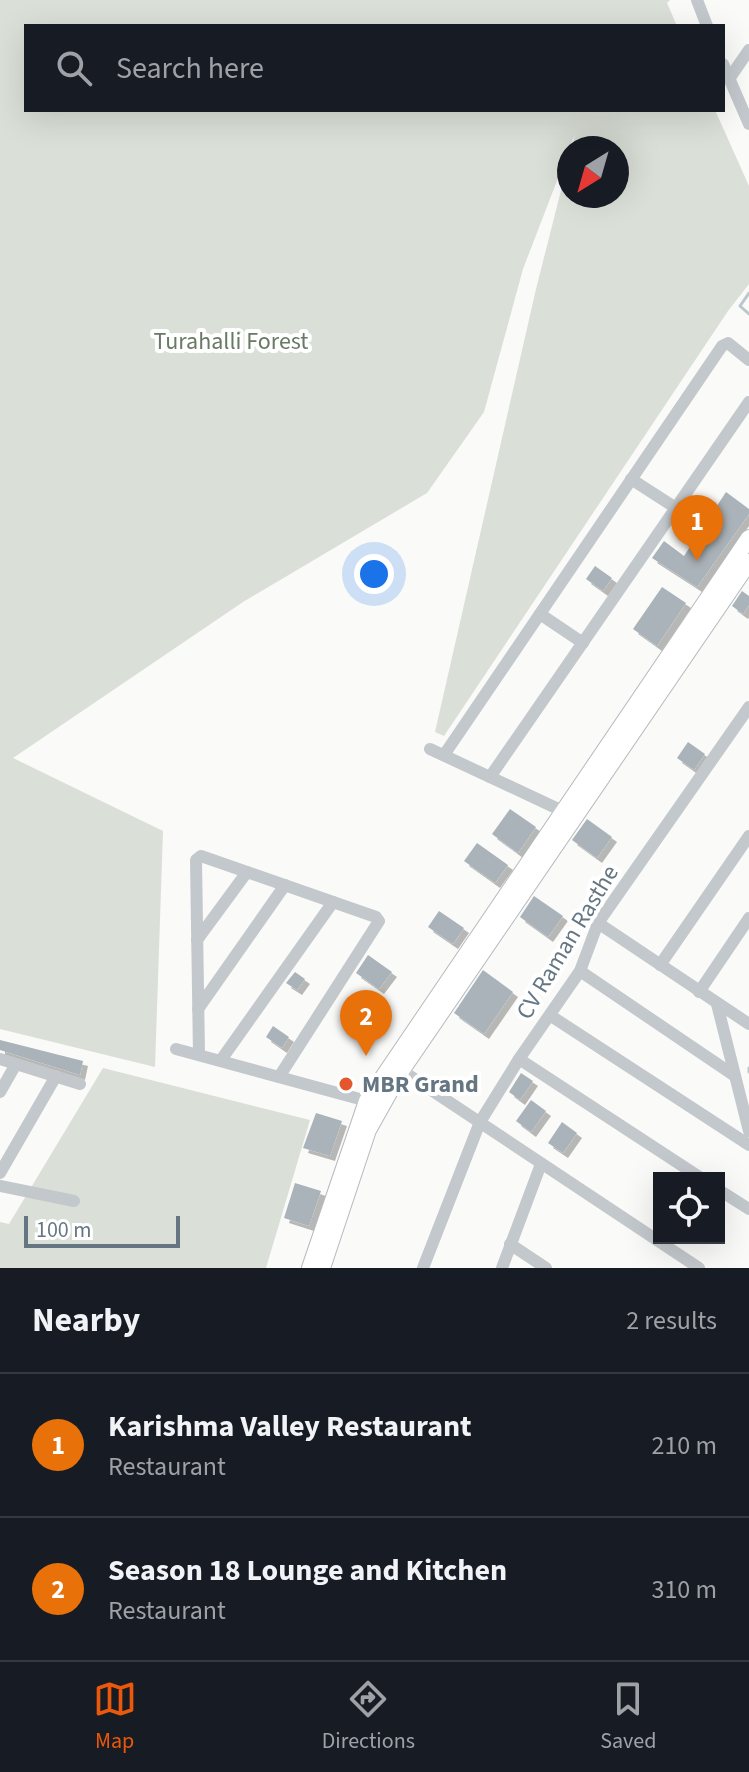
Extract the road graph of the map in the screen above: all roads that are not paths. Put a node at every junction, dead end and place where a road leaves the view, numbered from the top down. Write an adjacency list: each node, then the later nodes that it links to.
1 (697, 0): 2 (street)
2 (706, 24)
3 (749, 50): 5 (street)
4 (725, 69): 5 (street)
5 (729, 79): 6 (street)
6 (749, 124)
7 (749, 360): 9 (street)
8 (749, 402): 10 (street)
9 (631, 479): 10 (street); 13 (street)
10 (676, 508): 14 (street)
11 (749, 538): 19 (main road)
12 (749, 562): 19 (main road)
13 (540, 614): 14 (street); 17 (street)
14 (583, 643): 18 (street)
15 (749, 708): 25 (street, CV Raman Rasthe)
16 (430, 749): 17 (street)
17 (444, 755): 18 (street)
18 (490, 777): 19 (street)
19 (569, 814): 40 (main road)
20 (749, 836): 27 (street)
21 (247, 872): 22 (street); 26 (street); 26 (street)
22 (285, 885): 23 (street); 31 (street)
23 (333, 902): 38 (street); 43 (street)
24 (749, 918): 29 (street)
25 (598, 923): 27 (street); 28 (street, CV Raman Rasthe)
26 (196, 941): 31 (street)
27 (660, 965): 29 (street)
28 (580, 971): 32 (street, CV Raman Rasthe); 42 (street)
29 (699, 992): 30 (street)
30 (717, 1004): 33 (street); 42 (street)
31 (198, 1009): 35 (street)
32 (551, 1016): 37 (street, CV Raman Rasthe); 49 (street)
33 (749, 1024)
34 (176, 1049): 35 (street)
35 (199, 1055): 38 (street)
36 (0, 1059): 39 (street)
37 (519, 1059): 47 (street, CV Raman Rasthe); 51 (street)
38 (221, 1060): 43 (street)
39 (16, 1064): 41 (street); 45 (street)
40 (396, 1067): 46 (main road); 47 (street); 59 (main road)
41 (56, 1076): 44 (street); 52 (street)
42 (735, 1076): 48 (street)
43 (279, 1077): 46 (street)
44 (80, 1084)
45 (0, 1092)
46 (367, 1101): 58 (main road)
47 (480, 1122): 50 (street); 60 (street, CV Raman Rasthe)
48 (749, 1131)
49 (749, 1145)
50 (541, 1164): 57 (street); 63 (street)
51 (692, 1172)
52 (0, 1173)
53 (0, 1186): 55 (street)
54 (725, 1194): 56 (street)
55 (74, 1201)
56 (749, 1209)
57 (510, 1244): 61 (street); 62 (street)
58 (310, 1268)
59 (322, 1268)
60 (423, 1268)
61 (502, 1268)
62 (546, 1268)
63 (699, 1268)

